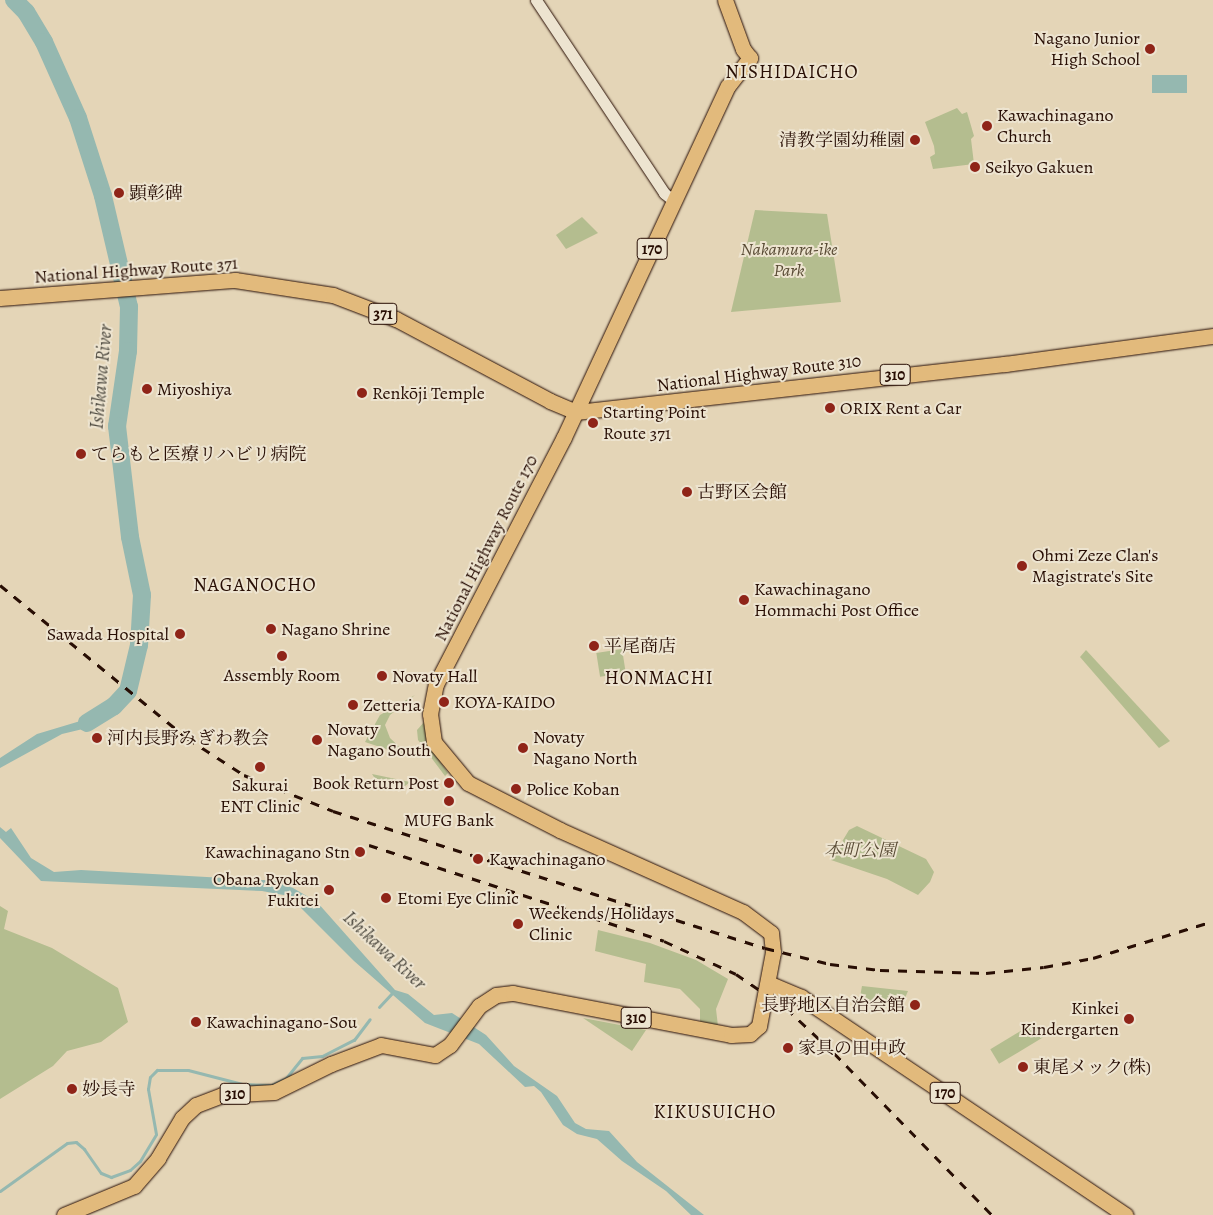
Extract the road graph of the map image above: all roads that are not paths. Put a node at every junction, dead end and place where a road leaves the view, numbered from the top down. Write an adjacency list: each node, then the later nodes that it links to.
1 (536, 0): 3 (main road)
2 (725, 0): 3 (highway, National Highway Route 170 / 170)
3 (675, 202): 6 (highway, National Highway Route 170 / 170)
4 (0, 298): 6 (highway, National Highway Route 371 / 371)
5 (1213, 336): 6 (highway, National Highway Route 310 / 310)
6 (576, 412): 7 (highway, National Highway Route 170 / 170)
7 (768, 983): 8 (highway, 310); 9 (highway, 170)
8 (64, 1215)
9 (1125, 1215)

